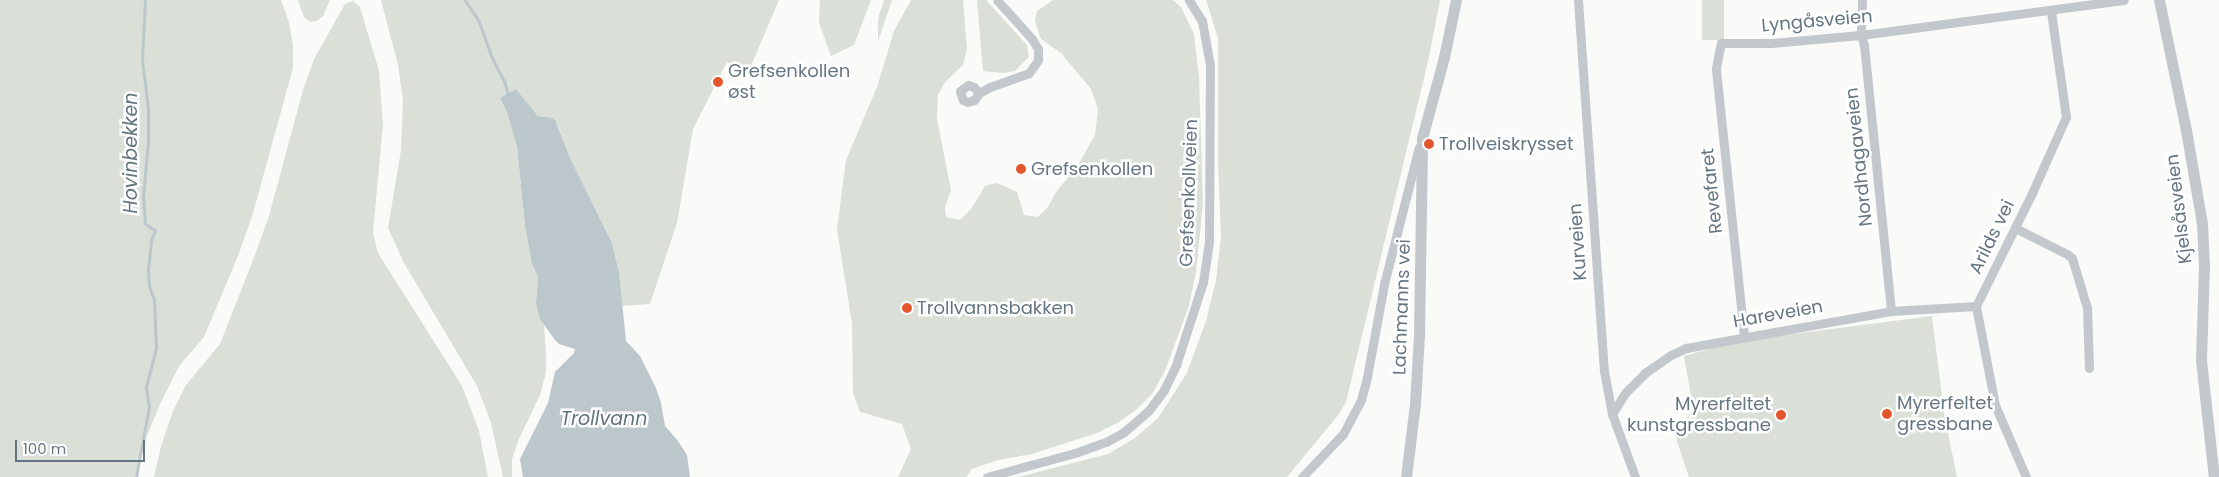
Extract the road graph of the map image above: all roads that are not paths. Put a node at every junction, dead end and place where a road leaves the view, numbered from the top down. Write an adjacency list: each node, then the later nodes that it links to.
1 (997, 0): 11 (street)
2 (1189, 0): 19 (street, Grefsenkollveien)
3 (1456, 0): 12 (street, Lachmanns vei)
4 (1578, 0): 18 (street, Kurveien)
5 (1862, 0): 9 (street, Nordhagaveien)
6 (2124, 0): 8 (street, Lyngåsveien)
7 (2159, 0): 24 (street, Kjelsåsveien)
8 (2051, 11): 9 (street, Lyngåsveien); 13 (street, Arilds vei)
9 (1861, 35): 10 (street, Lyngåsveien); 15 (street, Nordhagaveien)
10 (1721, 43): 16 (street, Revefaret)
11 (979, 93): 11 (street)
12 (1418, 169): 20 (street); 21 (street, Lachmanns vei)
13 (2015, 228): 14 (street, Arilds vei); 17 (street)
14 (1976, 306): 15 (street, Hareveien); 23 (street)
15 (1891, 311): 16 (street, Hareveien)
16 (1744, 336): 18 (street, Hareveien)
17 (2089, 368)
18 (1612, 414): 22 (street, Kurveien)
19 (986, 477)
20 (1302, 477)
21 (1406, 477)
22 (1634, 477)
23 (2026, 477)
24 (2214, 477)

